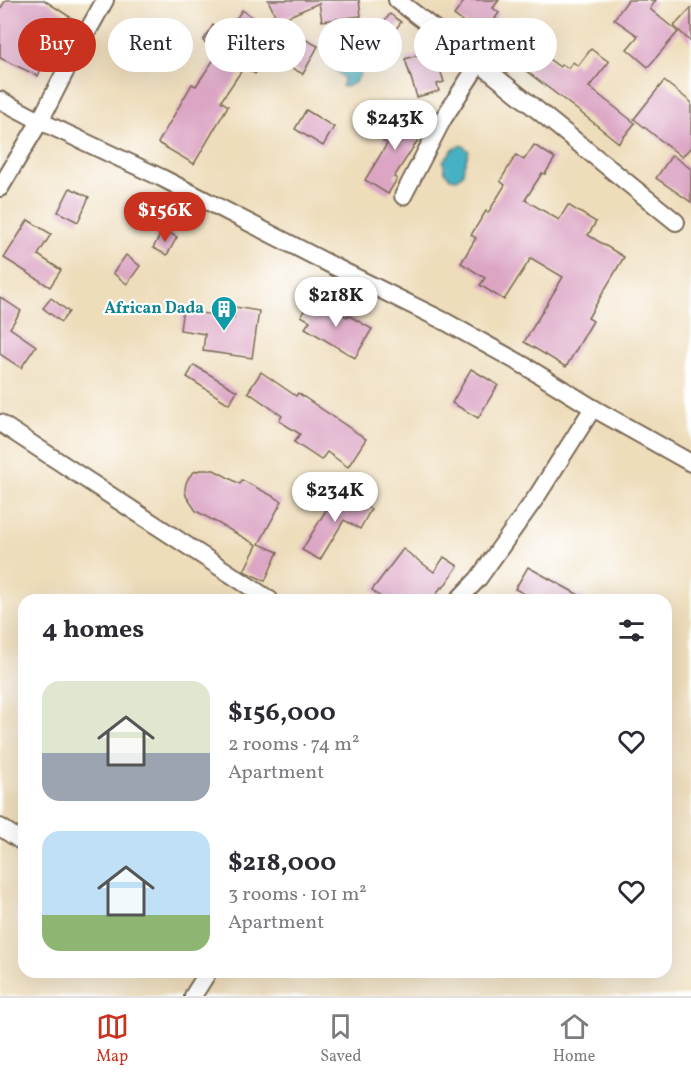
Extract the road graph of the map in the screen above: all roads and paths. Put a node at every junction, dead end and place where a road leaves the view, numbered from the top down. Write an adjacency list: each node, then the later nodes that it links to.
1 (105, 0): 7 (street)
2 (397, 0): 3 (street)
3 (420, 18)
4 (473, 72): 9 (street)
5 (490, 72): 10 (street)
6 (0, 100): 7 (street)
7 (40, 121): 8 (street); 11 (street)
8 (0, 188)
9 (402, 196)
10 (676, 222)
11 (593, 408): 13 (street); 15 (street)
12 (0, 423): 14 (street)
13 (691, 463)
14 (261, 594)
15 (464, 594)
16 (0, 827): 17 (street)
17 (18, 839)
18 (204, 978): 19 (street)
19 (193, 996)

